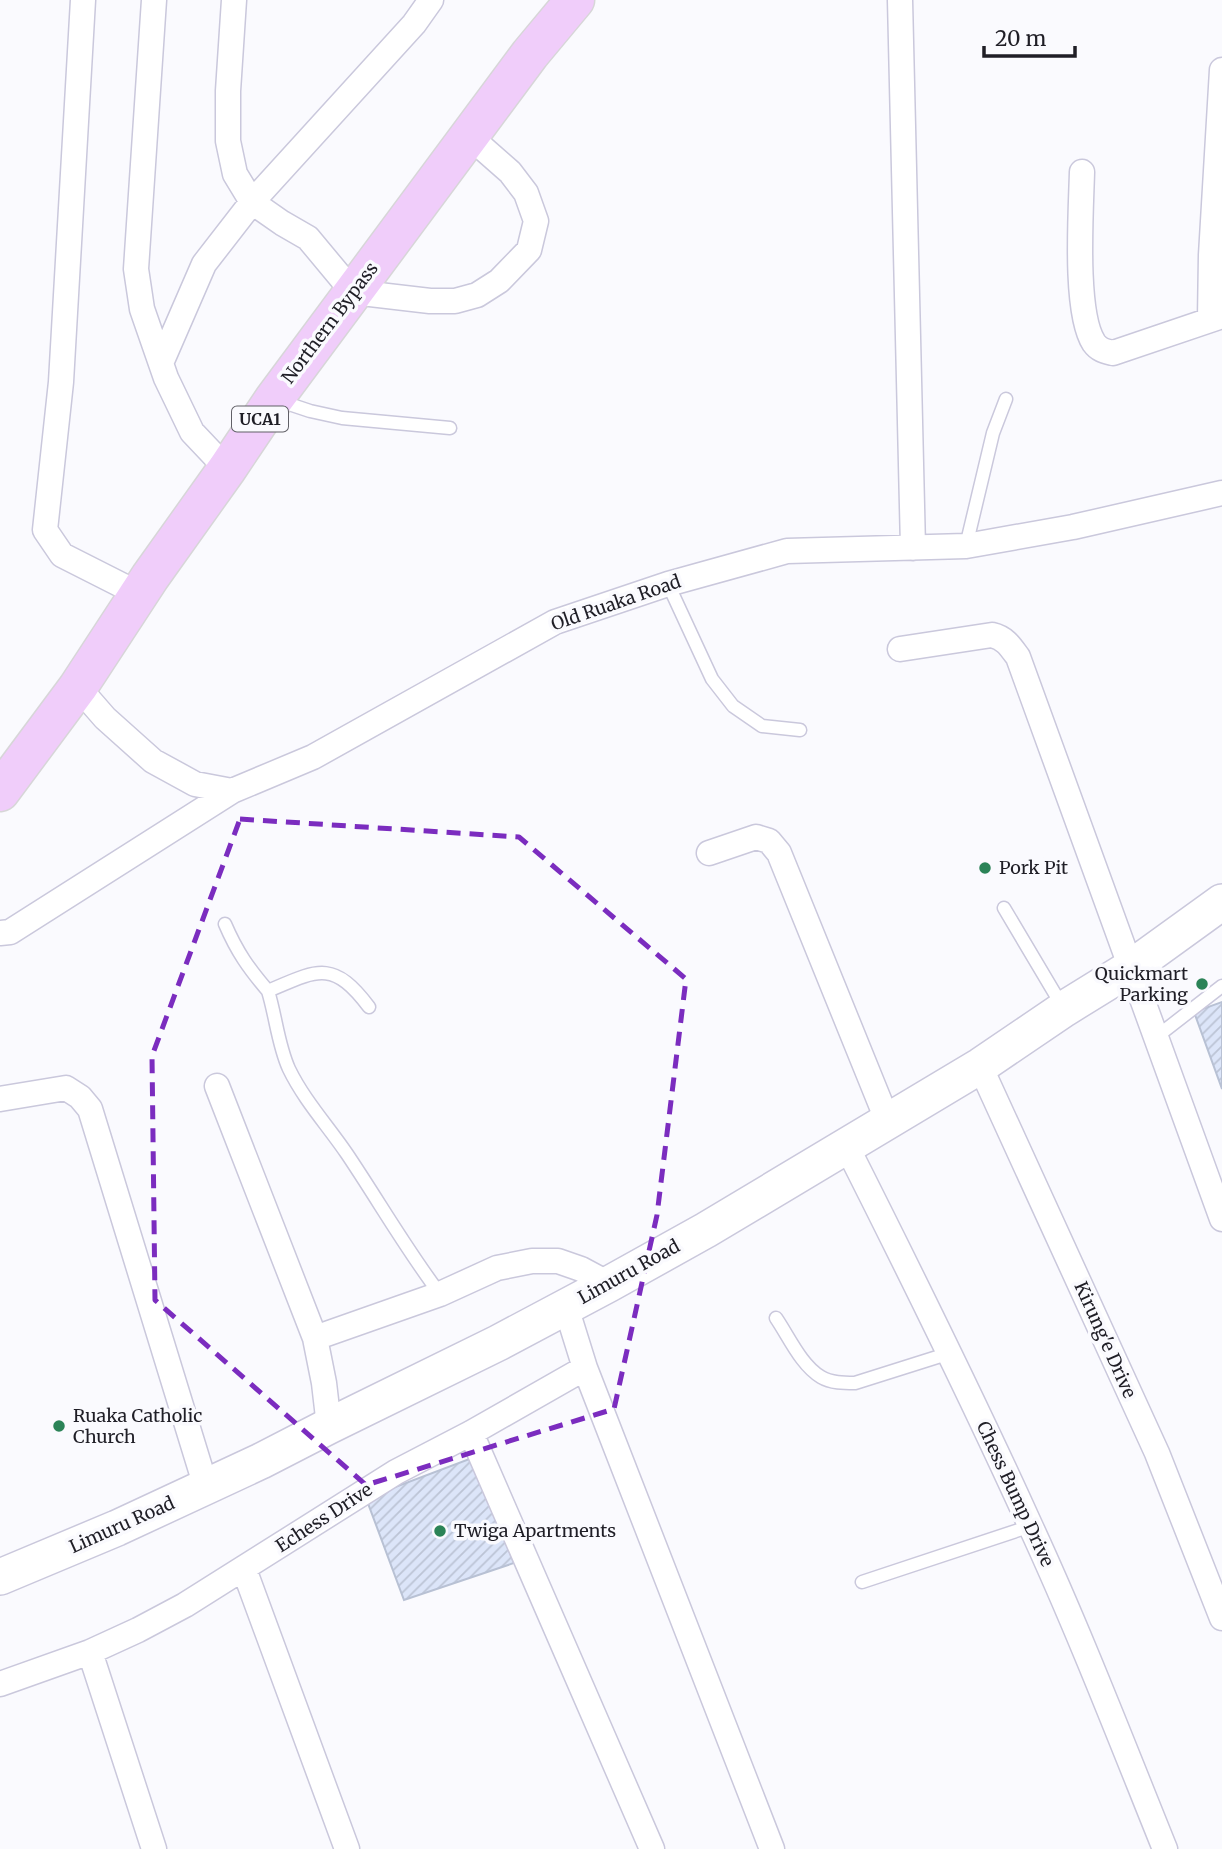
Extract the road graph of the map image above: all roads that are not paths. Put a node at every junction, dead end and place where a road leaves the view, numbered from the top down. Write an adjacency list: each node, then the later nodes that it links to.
1 (83, 0): 22 (street)
2 (154, 0): 13 (street)
3 (234, 0): 10 (street)
4 (431, 0): 10 (street)
5 (575, 0): 8 (main road, Northern Bypass / UCA1)
6 (900, 0): 20 (street)
7 (1222, 70): 12 (street)
8 (469, 136): 11 (main road, Northern Bypass / UCA1); 11 (street)
9 (1082, 172): 12 (street)
10 (252, 202): 11 (street); 13 (street)
11 (353, 292): 14 (main road, Northern Bypass / UCA1)
12 (1216, 317)
13 (160, 363): 17 (street)
14 (274, 399): 16 (lane); 17 (main road, Northern Bypass / UCA1)
15 (1006, 399): 19 (lane)
16 (450, 428)
17 (227, 469): 22 (main road, Northern Bypass / UCA1)
18 (1222, 493): 19 (street, Old Ruaka Road)
19 (965, 546): 20 (street, Old Ruaka Road)
20 (913, 548): 21 (street, Old Ruaka Road)
21 (668, 583): 25 (lane); 26 (street, Old Ruaka Road)
22 (139, 594): 24 (main road, Northern Bypass / UCA1)
23 (900, 649): 33 (street)
24 (78, 687): 26 (street); 27 (main road, Northern Bypass / UCA1)
25 (800, 730)
26 (232, 791): 32 (street, Old Ruaka Road)
27 (0, 792)
28 (709, 853): 42 (street)
29 (1222, 901): 33 (main road, Limuru Road)
30 (1004, 908): 37 (lane)
31 (225, 925): 35 (lane)
32 (0, 933)
33 (1132, 967): 37 (main road, Limuru Road); 38 (street)
34 (1222, 986): 38 (lane)
35 (268, 991): 36 (lane); 46 (lane)
36 (369, 1007)
37 (1064, 1009): 39 (main road, Limuru Road)
38 (1155, 1038): 44 (street)
39 (980, 1066): 42 (main road, Limuru Road); 59 (street, Kirung'e Drive)
40 (217, 1086): 49 (street)
41 (0, 1099): 54 (street)
42 (888, 1122): 43 (main road, Limuru Road)
43 (847, 1147): 45 (main road, Limuru Road); 50 (street, Chess Bump Drive)
44 (1222, 1219)
45 (609, 1284): 46 (street); 47 (main road, Limuru Road)
46 (440, 1294): 49 (street)
47 (566, 1307): 51 (street); 52 (main road, Limuru Road)
48 (776, 1318): 50 (lane)
49 (315, 1338): 52 (street)
50 (950, 1353): 55 (street, Chess Bump Drive)
51 (585, 1368): 53 (street, Echess Drive); 65 (street)
52 (329, 1426): 54 (main road, Limuru Road)
53 (471, 1433): 56 (street, Echess Drive); 64 (street)
54 (206, 1487): 57 (main road, Limuru Road)
55 (1031, 1526): 58 (lane); 66 (street, Chess Bump Drive)
56 (244, 1569): 60 (street, Echess Drive); 63 (street)
57 (0, 1577)
58 (862, 1582)
59 (1222, 1618)
60 (90, 1652): 61 (street, Echess Drive); 62 (street)
61 (0, 1684)
62 (154, 1849)
63 (347, 1849)
64 (652, 1849)
65 (772, 1849)
66 (1165, 1849)

